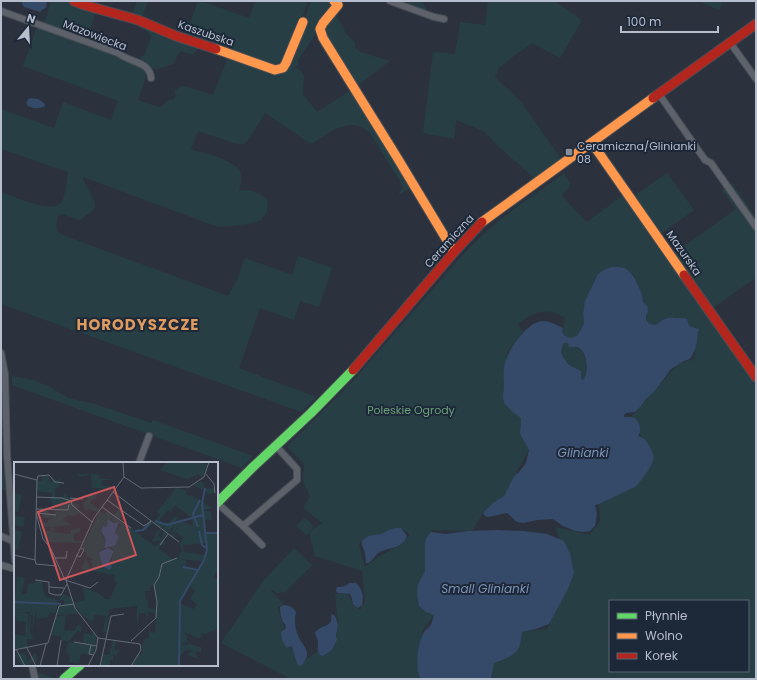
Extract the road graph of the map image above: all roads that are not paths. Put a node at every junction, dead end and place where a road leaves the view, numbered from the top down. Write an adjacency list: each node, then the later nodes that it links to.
1 (74, 1): 6 (street, Kaszubska)
2 (390, 1): 5 (street)
3 (338, 2): 14 (street)
4 (1, 11): 9 (street, Mazowiecka)
5 (444, 19)
6 (303, 22)
7 (756, 24): 8 (street, Ceramiczna)
8 (730, 44): 10 (street); 11 (street, Ceramiczna)
9 (151, 78)
10 (756, 79)
11 (659, 94): 12 (street, Ceramiczna); 13 (street)
12 (592, 143): 14 (street, Ceramiczna); 16 (street, Mazurska)
13 (756, 227)
14 (454, 252): 18 (street, Ceramiczna)
15 (1, 353): 20 (street)
16 (756, 377)
17 (149, 436): 19 (street)
18 (276, 446): 22 (street, Ceramiczna); 24 (street)
19 (139, 462)
20 (8, 465): 21 (street); 26 (street)
21 (14, 467)
22 (218, 502)
23 (218, 504): 24 (street)
24 (242, 526): 27 (street)
25 (1, 536): 26 (street)
26 (14, 541)
27 (262, 545)
28 (1, 565): 29 (street)
29 (14, 569)
30 (32, 666): 32 (street)
31 (79, 666): 33 (street)
32 (35, 679)
33 (64, 679)

